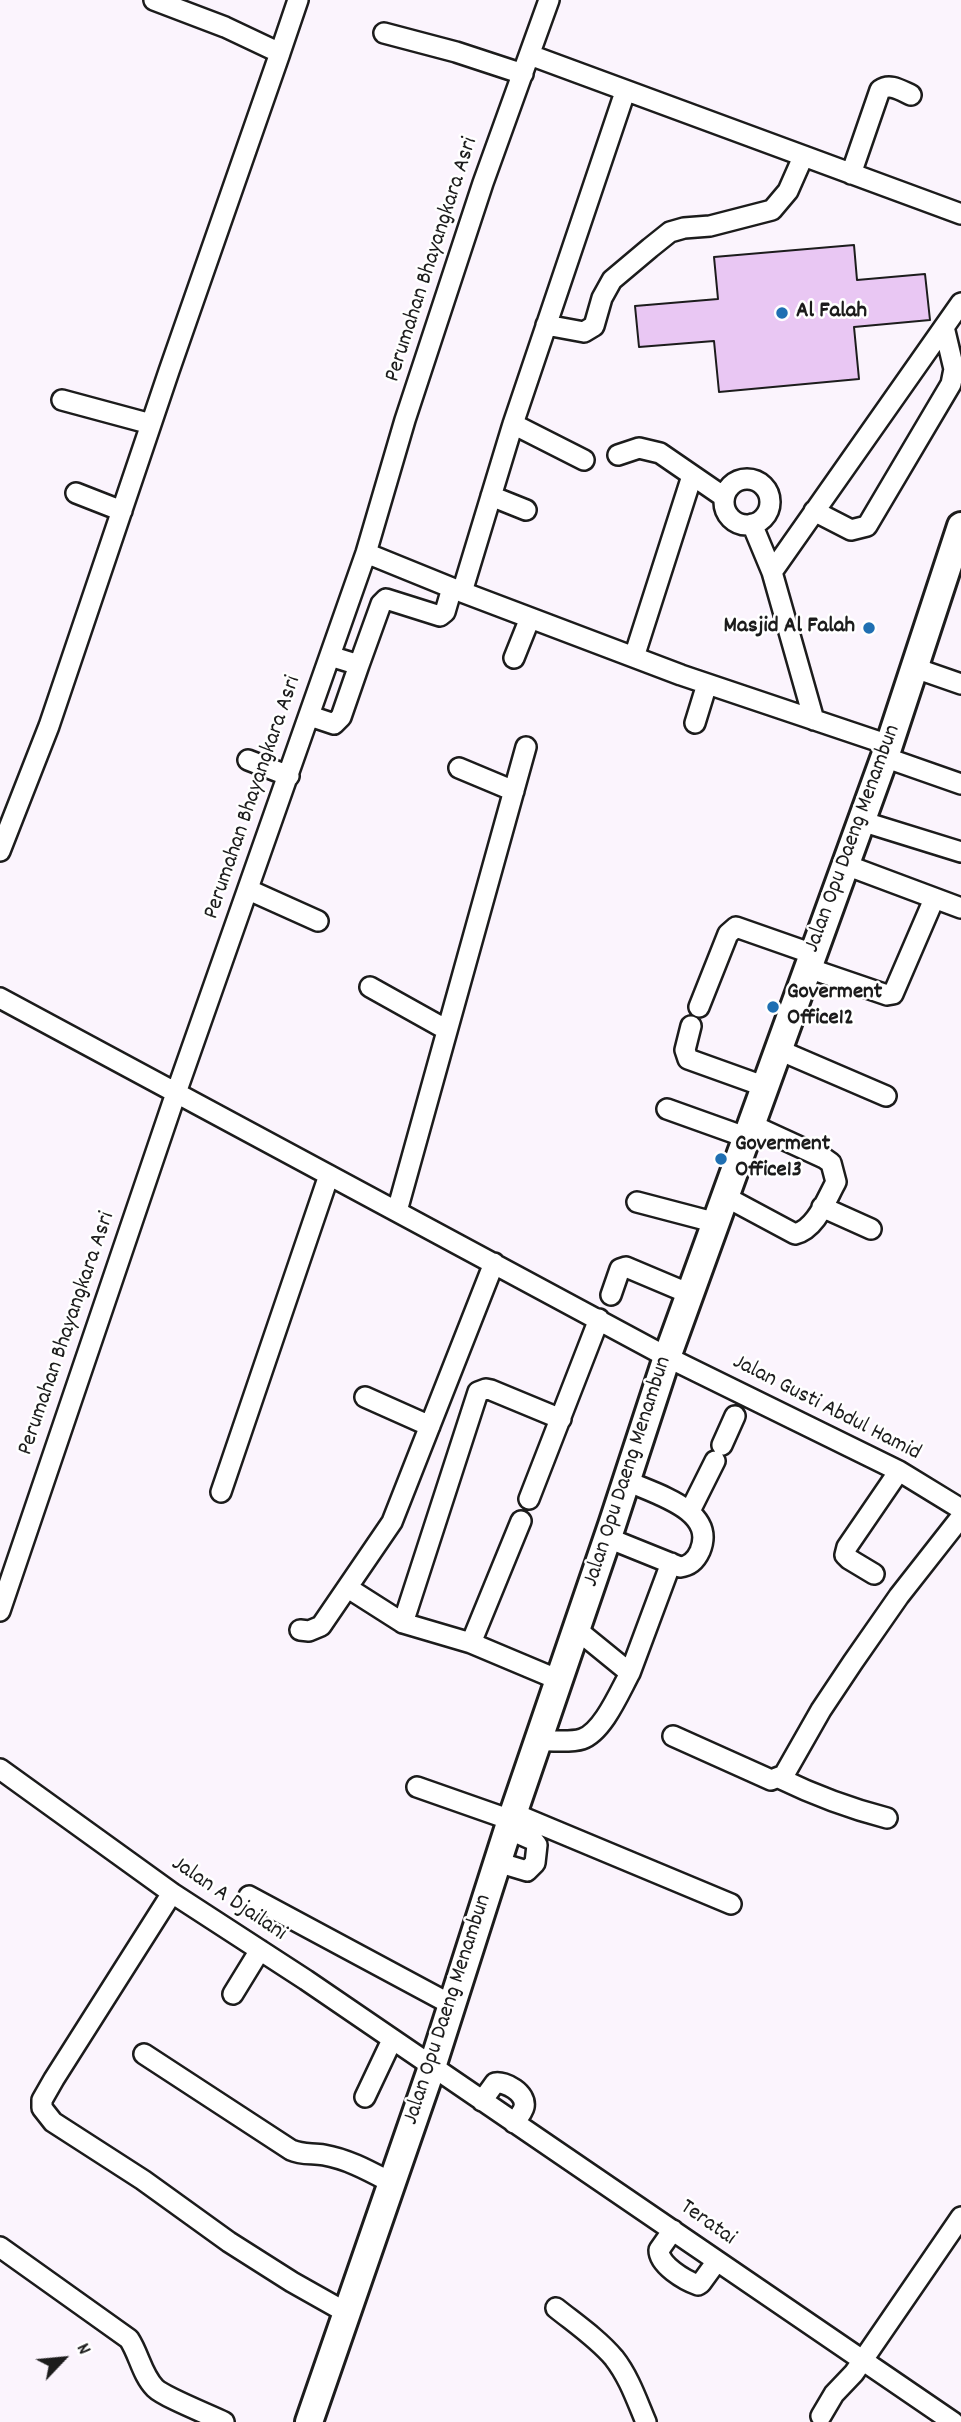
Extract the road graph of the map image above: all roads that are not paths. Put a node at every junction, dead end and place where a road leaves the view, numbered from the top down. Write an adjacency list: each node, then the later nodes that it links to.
1 (155, 0): 5 (street)
2 (298, 0): 5 (street)
3 (549, 0): 6 (street, Perumahan Bhayangkara Asri)
4 (384, 33): 7 (street)
5 (280, 53): 17 (street)
6 (530, 55): 7 (street, Perumahan Bhayangkara Asri); 8 (street)
7 (523, 74): 30 (street, Perumahan Bhayangkara Asri)
8 (625, 92): 10 (street); 14 (street)
9 (911, 95): 11 (street)
10 (803, 157): 11 (street); 14 (street)
11 (851, 174): 12 (street)
12 (961, 214)
13 (961, 303): 15 (street)
14 (547, 326): 18 (street)
15 (944, 327): 27 (street); 27 (street)
16 (62, 400): 17 (street)
17 (151, 424): 26 (street)
18 (513, 424): 20 (street); 23 (street)
19 (618, 455): 21 (street)
20 (584, 460)
21 (691, 476): 24 (street); 35 (street)
22 (76, 493): 26 (street)
23 (491, 496): 25 (street); 32 (street)
24 (724, 497): 28 (street); 28 (street)
25 (526, 510)
26 (122, 511): 52 (street)
27 (814, 511): 31 (street)
28 (752, 524): 31 (street)
29 (961, 526): 38 (highway, Jalan Opu Daeng Menambun)
30 (366, 553): 32 (street); 34 (street, Perumahan Bhayangkara Asri)
31 (772, 572): 42 (street)
32 (457, 590): 33 (street); 37 (street)
33 (530, 618): 35 (street); 36 (street)
34 (330, 656): 37 (street); 41 (street, Perumahan Bhayangkara Asri)
35 (634, 657): 39 (street)
36 (514, 658)
37 (359, 665): 41 (street)
38 (915, 668): 40 (street); 45 (highway, Jalan Opu Daeng Menambun)
39 (707, 684): 42 (street); 43 (street)
40 (961, 684)
41 (310, 716): 48 (street, Perumahan Bhayangkara Asri)
42 (814, 720): 45 (street)
43 (695, 723)
44 (526, 747): 50 (street)
45 (886, 751): 49 (street); 51 (highway, Jalan Opu Daeng Menambun)
46 (248, 760): 48 (street)
47 (459, 768): 50 (street)
48 (289, 776): 55 (street, Perumahan Bhayangkara Asri)
49 (961, 784)
50 (514, 791): 64 (street)
51 (861, 821): 53 (street); 54 (highway, Jalan Opu Daeng Menambun)
52 (0, 851)
53 (961, 852)
54 (846, 865): 56 (street); 59 (highway, Jalan Opu Daeng Menambun)
55 (248, 890): 58 (street); 67 (street, Perumahan Bhayangkara Asri)
56 (934, 899): 57 (street); 59 (street)
57 (961, 908)
58 (318, 921)
59 (811, 961): 62 (street); 65 (highway, Jalan Opu Daeng Menambun)
60 (370, 987): 64 (street)
61 (0, 998): 67 (street, Jalan Gusti Abdul Hamid)
62 (699, 1007)
63 (691, 1026): 66 (street)
64 (447, 1030): 75 (street)
65 (779, 1050): 66 (highway, Jalan Opu Daeng Menambun); 68 (street)
66 (766, 1087): 70 (highway, Jalan Opu Daeng Menambun)
67 (176, 1093): 71 (street, Jalan Gusti Abdul Hamid); 99 (street, Perumahan Bhayangkara Asri)
68 (886, 1096)
69 (667, 1109): 70 (street)
70 (750, 1132): 72 (highway, Jalan Opu Daeng Menambun); 74 (street)
71 (329, 1175): 75 (street, Jalan Gusti Abdul Hamid); 89 (street)
72 (726, 1197): 74 (street); 76 (highway, Jalan Opu Daeng Menambun)
73 (637, 1202): 76 (street)
74 (822, 1207): 77 (street)
75 (397, 1211): 78 (street, Jalan Gusti Abdul Hamid)
76 (717, 1223): 79 (highway, Jalan Opu Daeng Menambun)
77 (871, 1229)
78 (494, 1263): 81 (street, Jalan Gusti Abdul Hamid); 86 (street)
79 (691, 1294): 80 (street); 82 (highway, Jalan Opu Daeng Menambun)
80 (611, 1295)
81 (599, 1320): 82 (street, Jalan Gusti Abdul Hamid); 85 (street)
82 (667, 1357): 87 (street, Jalan Gusti Abdul Hamid); 88 (highway, Jalan Opu Daeng Menambun)
83 (365, 1397): 86 (street)
84 (735, 1416): 92 (street)
85 (561, 1419): 90 (street); 100 (street)
86 (430, 1426): 98 (street)
87 (899, 1471): 91 (street, Jalan Gusti Abdul Hamid); 97 (street)
88 (627, 1481): 92 (street); 95 (highway, Jalan Opu Daeng Menambun)
89 (221, 1492)
90 (529, 1499)
91 (961, 1509)
92 (690, 1511): 96 (street)
93 (961, 1517): 109 (street)
94 (521, 1521): 103 (street)
95 (608, 1538): 96 (street); 101 (highway, Jalan Opu Daeng Menambun)
96 (671, 1563): 104 (street)
97 (874, 1574)
98 (348, 1588): 100 (street); 102 (street)
99 (0, 1611)
100 (403, 1623): 103 (street)
101 (576, 1629): 104 (street); 105 (highway, Jalan Opu Daeng Menambun)
102 (300, 1630)
103 (471, 1643): 105 (street)
104 (630, 1672): 107 (street)
105 (559, 1680): 107 (highway, Jalan Opu Daeng Menambun)
106 (673, 1736): 109 (street)
107 (538, 1741): 112 (highway, Jalan Opu Daeng Menambun)
108 (0, 1769): 114 (street, Jalan A Djailani)
109 (779, 1779): 111 (street)
110 (416, 1787): 112 (street)
111 (887, 1818)
112 (511, 1821): 113 (highway, Jalan Opu Daeng Menambun); 113 (street); 116 (street)
113 (497, 1862): 119 (highway, Jalan Opu Daeng Menambun)
114 (172, 1893): 117 (street, Jalan A Djailani); 132 (street)
115 (248, 1896): 119 (street)
116 (731, 1904)
117 (260, 1950): 118 (street); 120 (street, Jalan A Djailani)
118 (233, 1994)
119 (452, 2005): 122 (highway, Jalan Opu Daeng Menambun)
120 (392, 2040): 122 (street, Jalan A Djailani); 123 (street)
121 (144, 2054): 126 (street)
122 (432, 2067): 124 (street, Teratai); 126 (highway, Jalan Opu Daeng Menambun)
123 (365, 2097)
124 (482, 2101): 125 (street, Teratai); 125 (street)
125 (514, 2123): 128 (street, Teratai)
126 (392, 2183): 132 (highway, Jalan Opu Daeng Menambun)
127 (961, 2217): 133 (street)
128 (673, 2230): 130 (street, Teratai); 130 (street)
129 (0, 2247): 135 (street)
130 (717, 2261): 133 (street, Teratai)
131 (556, 2308): 137 (street)
132 (347, 2313): 136 (highway, Jalan Opu Daeng Menambun)
133 (861, 2360): 134 (street); 138 (street, Teratai)
134 (821, 2416)
135 (224, 2422)
136 (309, 2422)
137 (646, 2422)
138 (953, 2422)

